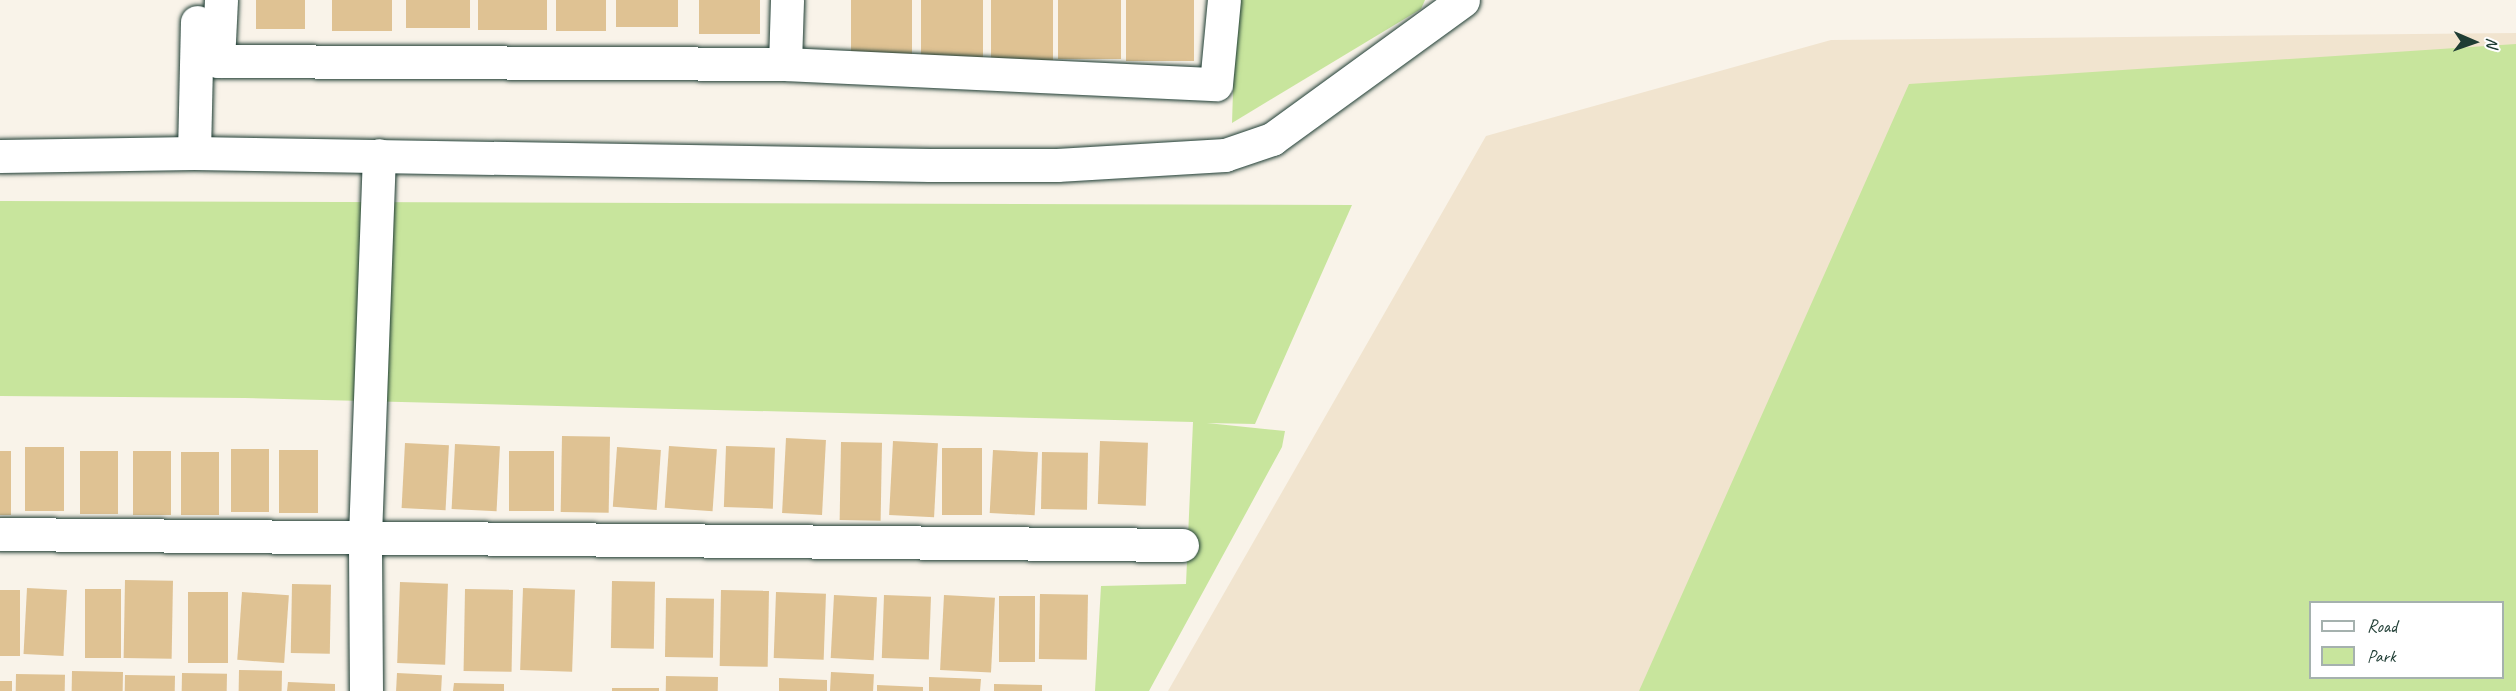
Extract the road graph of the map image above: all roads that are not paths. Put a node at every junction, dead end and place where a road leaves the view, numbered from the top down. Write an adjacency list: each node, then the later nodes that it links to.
1 (198, 0): 7 (street)
2 (221, 0): 6 (street)
3 (787, 0): 6 (street)
4 (1224, 0): 6 (street)
5 (1463, 0): 8 (street)
6 (785, 64)
7 (194, 153): 8 (street); 9 (street)
8 (379, 155): 11 (street)
9 (0, 156)
10 (0, 534): 11 (street)
11 (365, 536): 12 (street); 13 (street)
12 (1182, 545)
13 (366, 691)

